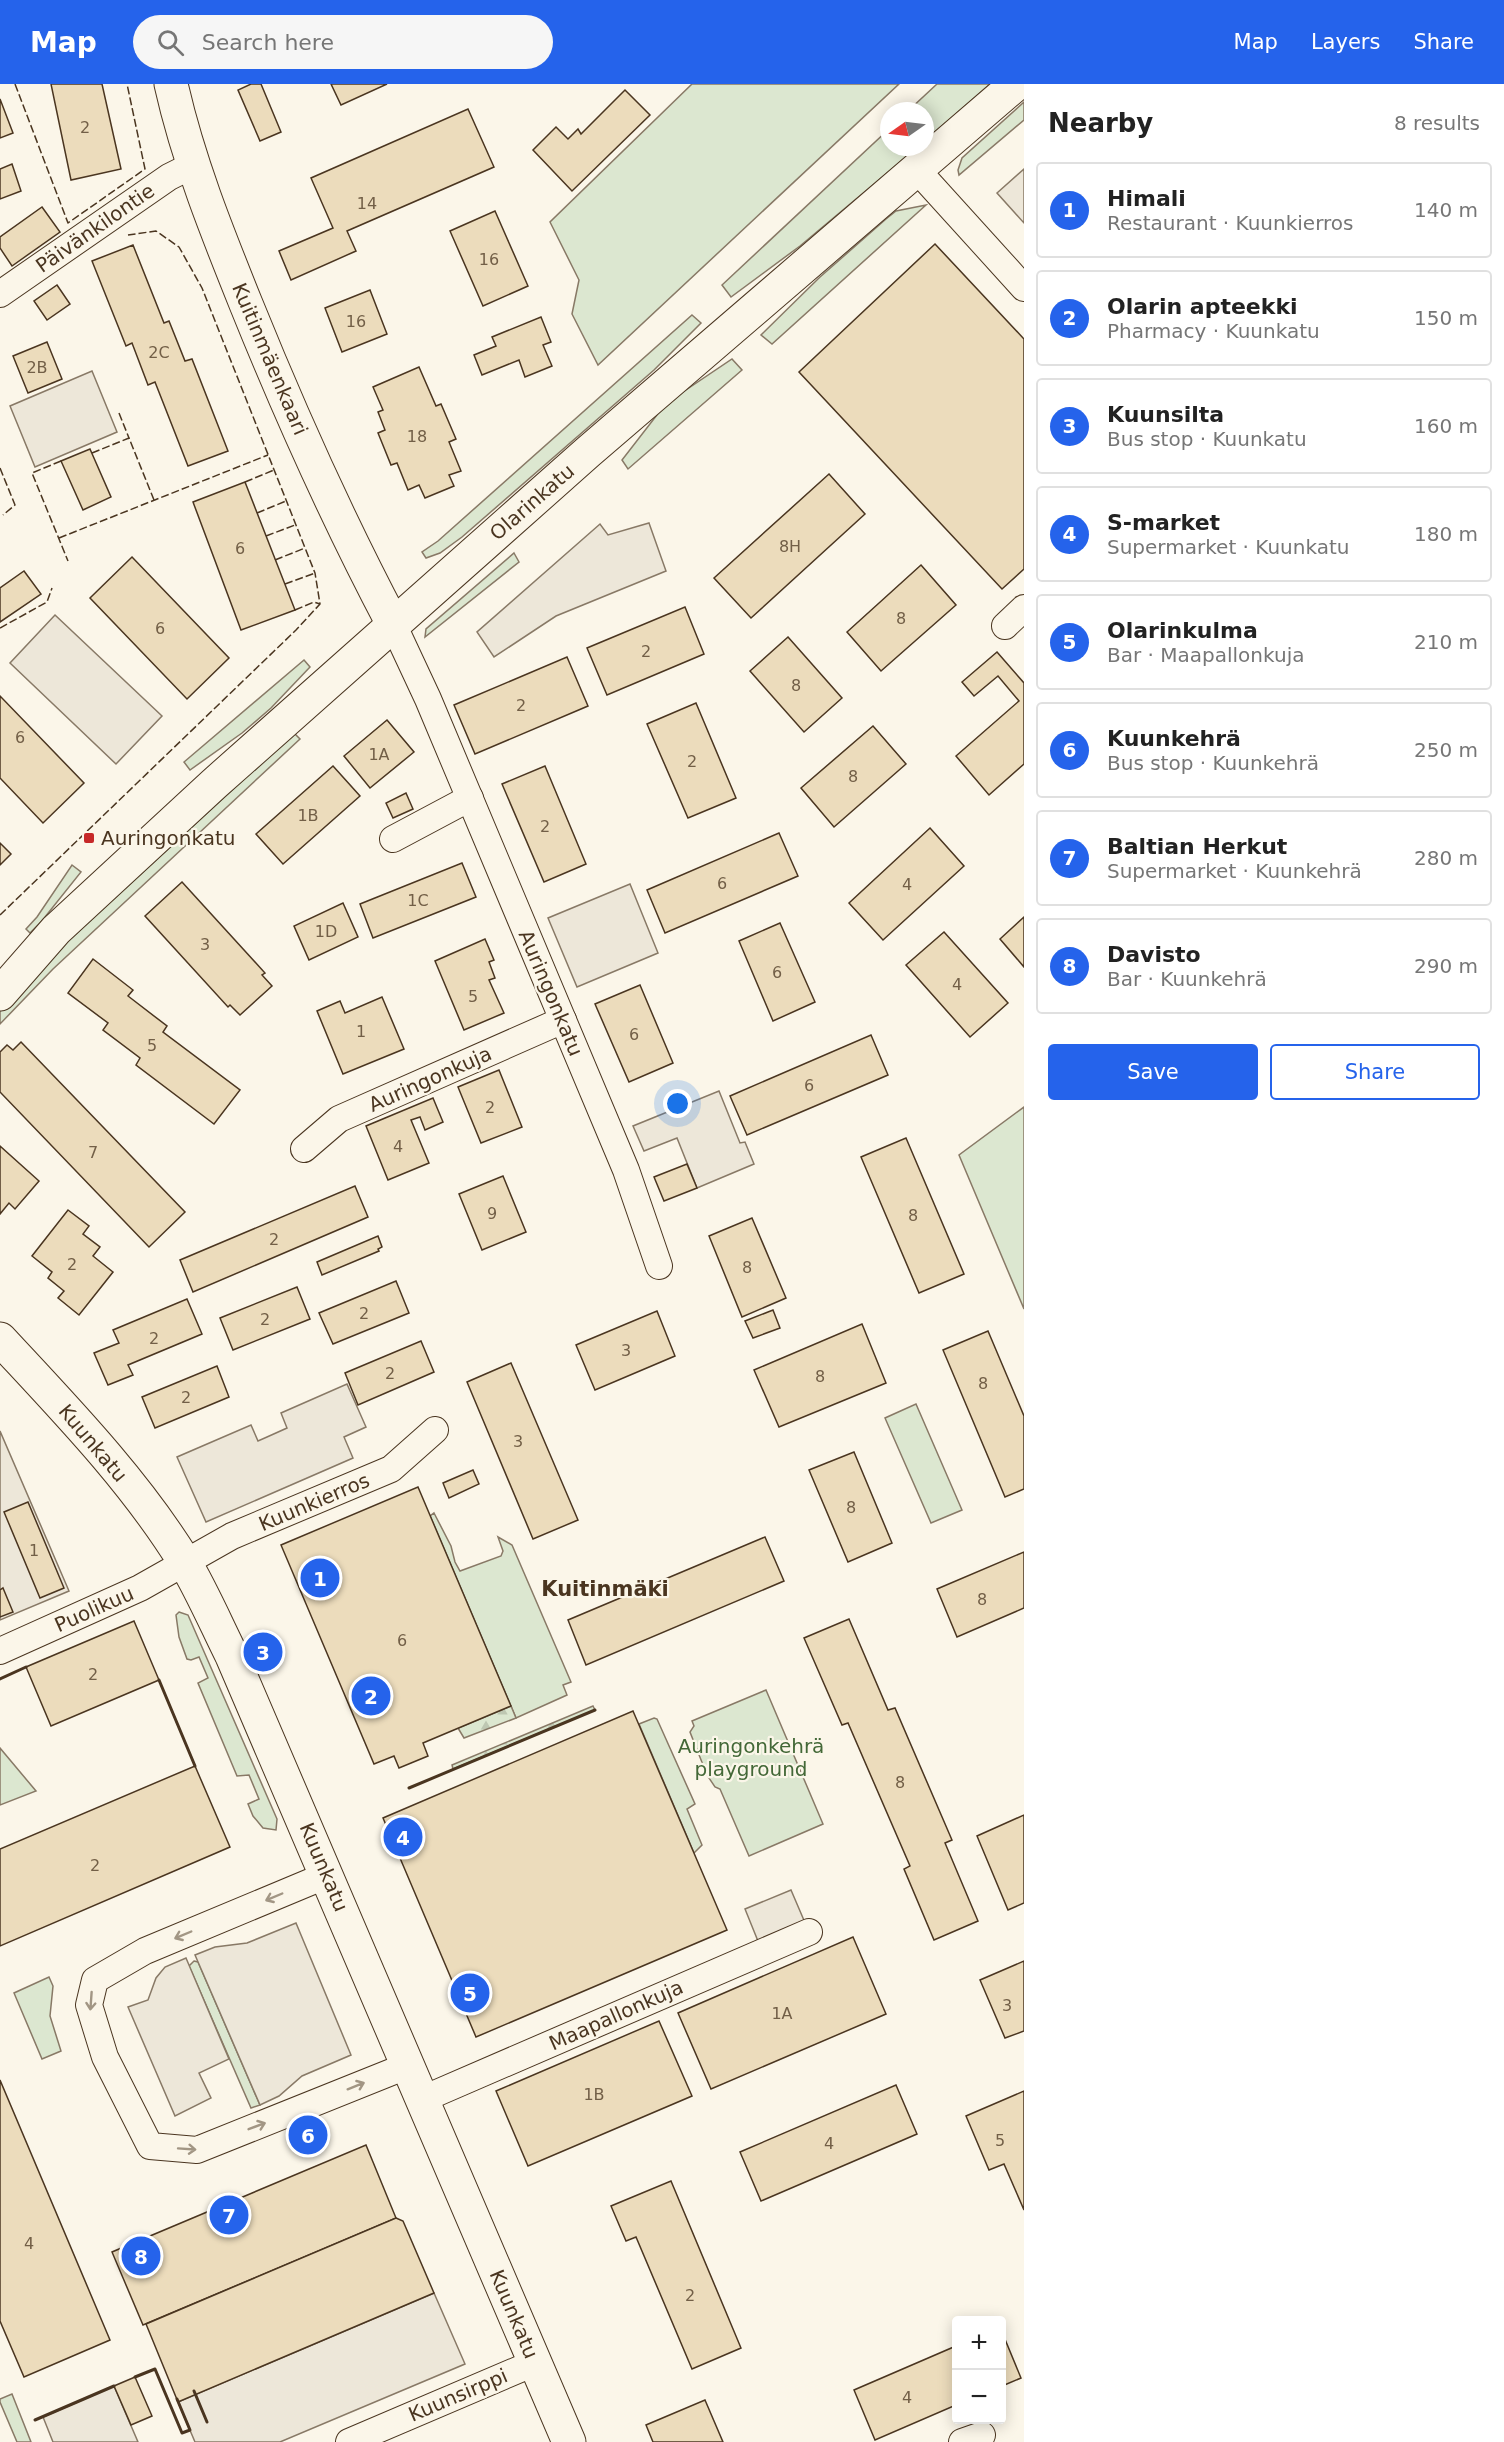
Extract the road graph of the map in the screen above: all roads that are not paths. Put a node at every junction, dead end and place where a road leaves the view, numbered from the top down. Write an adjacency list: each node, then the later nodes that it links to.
1 (171, 84): 3 (main road, Kuitinmäenkaari)
2 (1017, 84): 4 (main road, Olarinkatu)
3 (193, 165): 6 (street, Päivänkilontie); 8 (main road, Kuitinmäenkaari)
4 (917, 170): 5 (street); 8 (main road, Olarinkatu)
5 (1024, 288)
6 (0, 294)
7 (1024, 608): 9 (street)
8 (393, 624): 10 (street, Auringonkatu); 12 (main road, Olarinkatu)
9 (1005, 626)
10 (470, 798): 11 (street); 15 (street, Auringonkatu)
11 (393, 839)
12 (56, 930): 13 (main road, Olarinkatu); 14 (main road, Olarinkatu)
13 (0, 971)
14 (0, 994)
15 (563, 1020): 16 (street, Auringonkuja); 17 (street, Auringonkatu)
16 (304, 1149)
17 (659, 1266)
18 (0, 1339): 20 (main road, Kuunkatu)
19 (435, 1430): 20 (street, Kuunkierros)
20 (185, 1563): 21 (street, Puolikuu); 22 (main road, Kuunkatu)
21 (0, 1651)
22 (327, 1875): 24 (main road, Kuunkatu); 24 (street, one-way to 24)
23 (809, 1932): 25 (street, Maapallonkuja)
24 (408, 2065): 25 (main road, Kuunkatu)
25 (423, 2099): 26 (main road, Kuunkatu)
26 (534, 2363): 27 (street, Kuunsirppi); 28 (main road, Kuunkatu)
27 (349, 2442)
28 (569, 2442)

